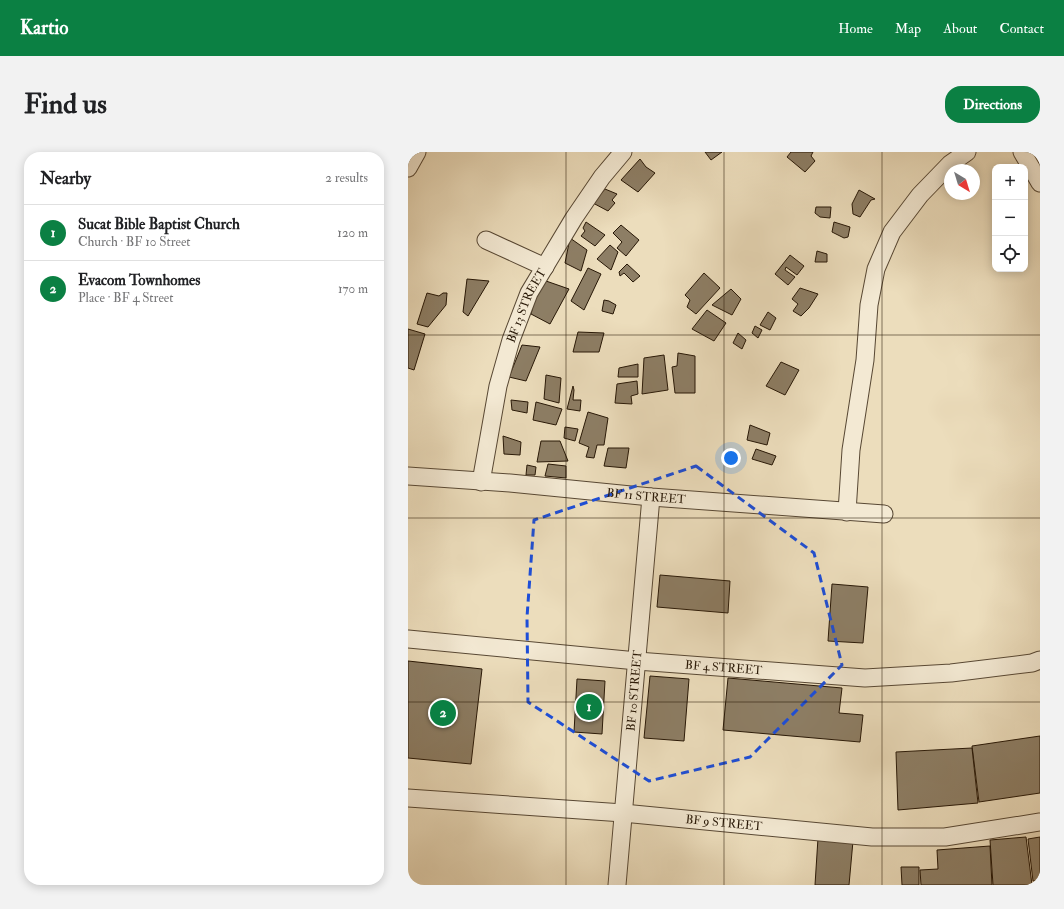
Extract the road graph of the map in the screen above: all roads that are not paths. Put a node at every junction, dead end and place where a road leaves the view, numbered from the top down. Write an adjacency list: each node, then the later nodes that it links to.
1 (417, 152): 5 (street)
2 (624, 152): 8 (street, BF 13 STREET)
3 (967, 152): 12 (street)
4 (1022, 152): 6 (street)
5 (408, 168)
6 (1038, 175)
7 (486, 240): 8 (street)
8 (544, 267): 10 (street, BF 13 STREET)
9 (408, 476): 10 (street, BF 11 STREET)
10 (481, 482): 11 (street, BF 11 STREET)
11 (651, 497): 12 (street, BF 11 STREET); 16 (street, BF 10 STREET)
12 (846, 512): 13 (street, BF 11 STREET)
13 (884, 514)
14 (408, 639): 16 (street, BF 4 STREET)
15 (1040, 660): 16 (street, BF 4 STREET)
16 (637, 661): 18 (street, BF 10 STREET)
17 (408, 798): 18 (street, BF 9 STREET)
18 (623, 813): 19 (street, BF 9 STREET); 20 (street, BF 10 STREET)
19 (1040, 822)
20 (617, 885)

